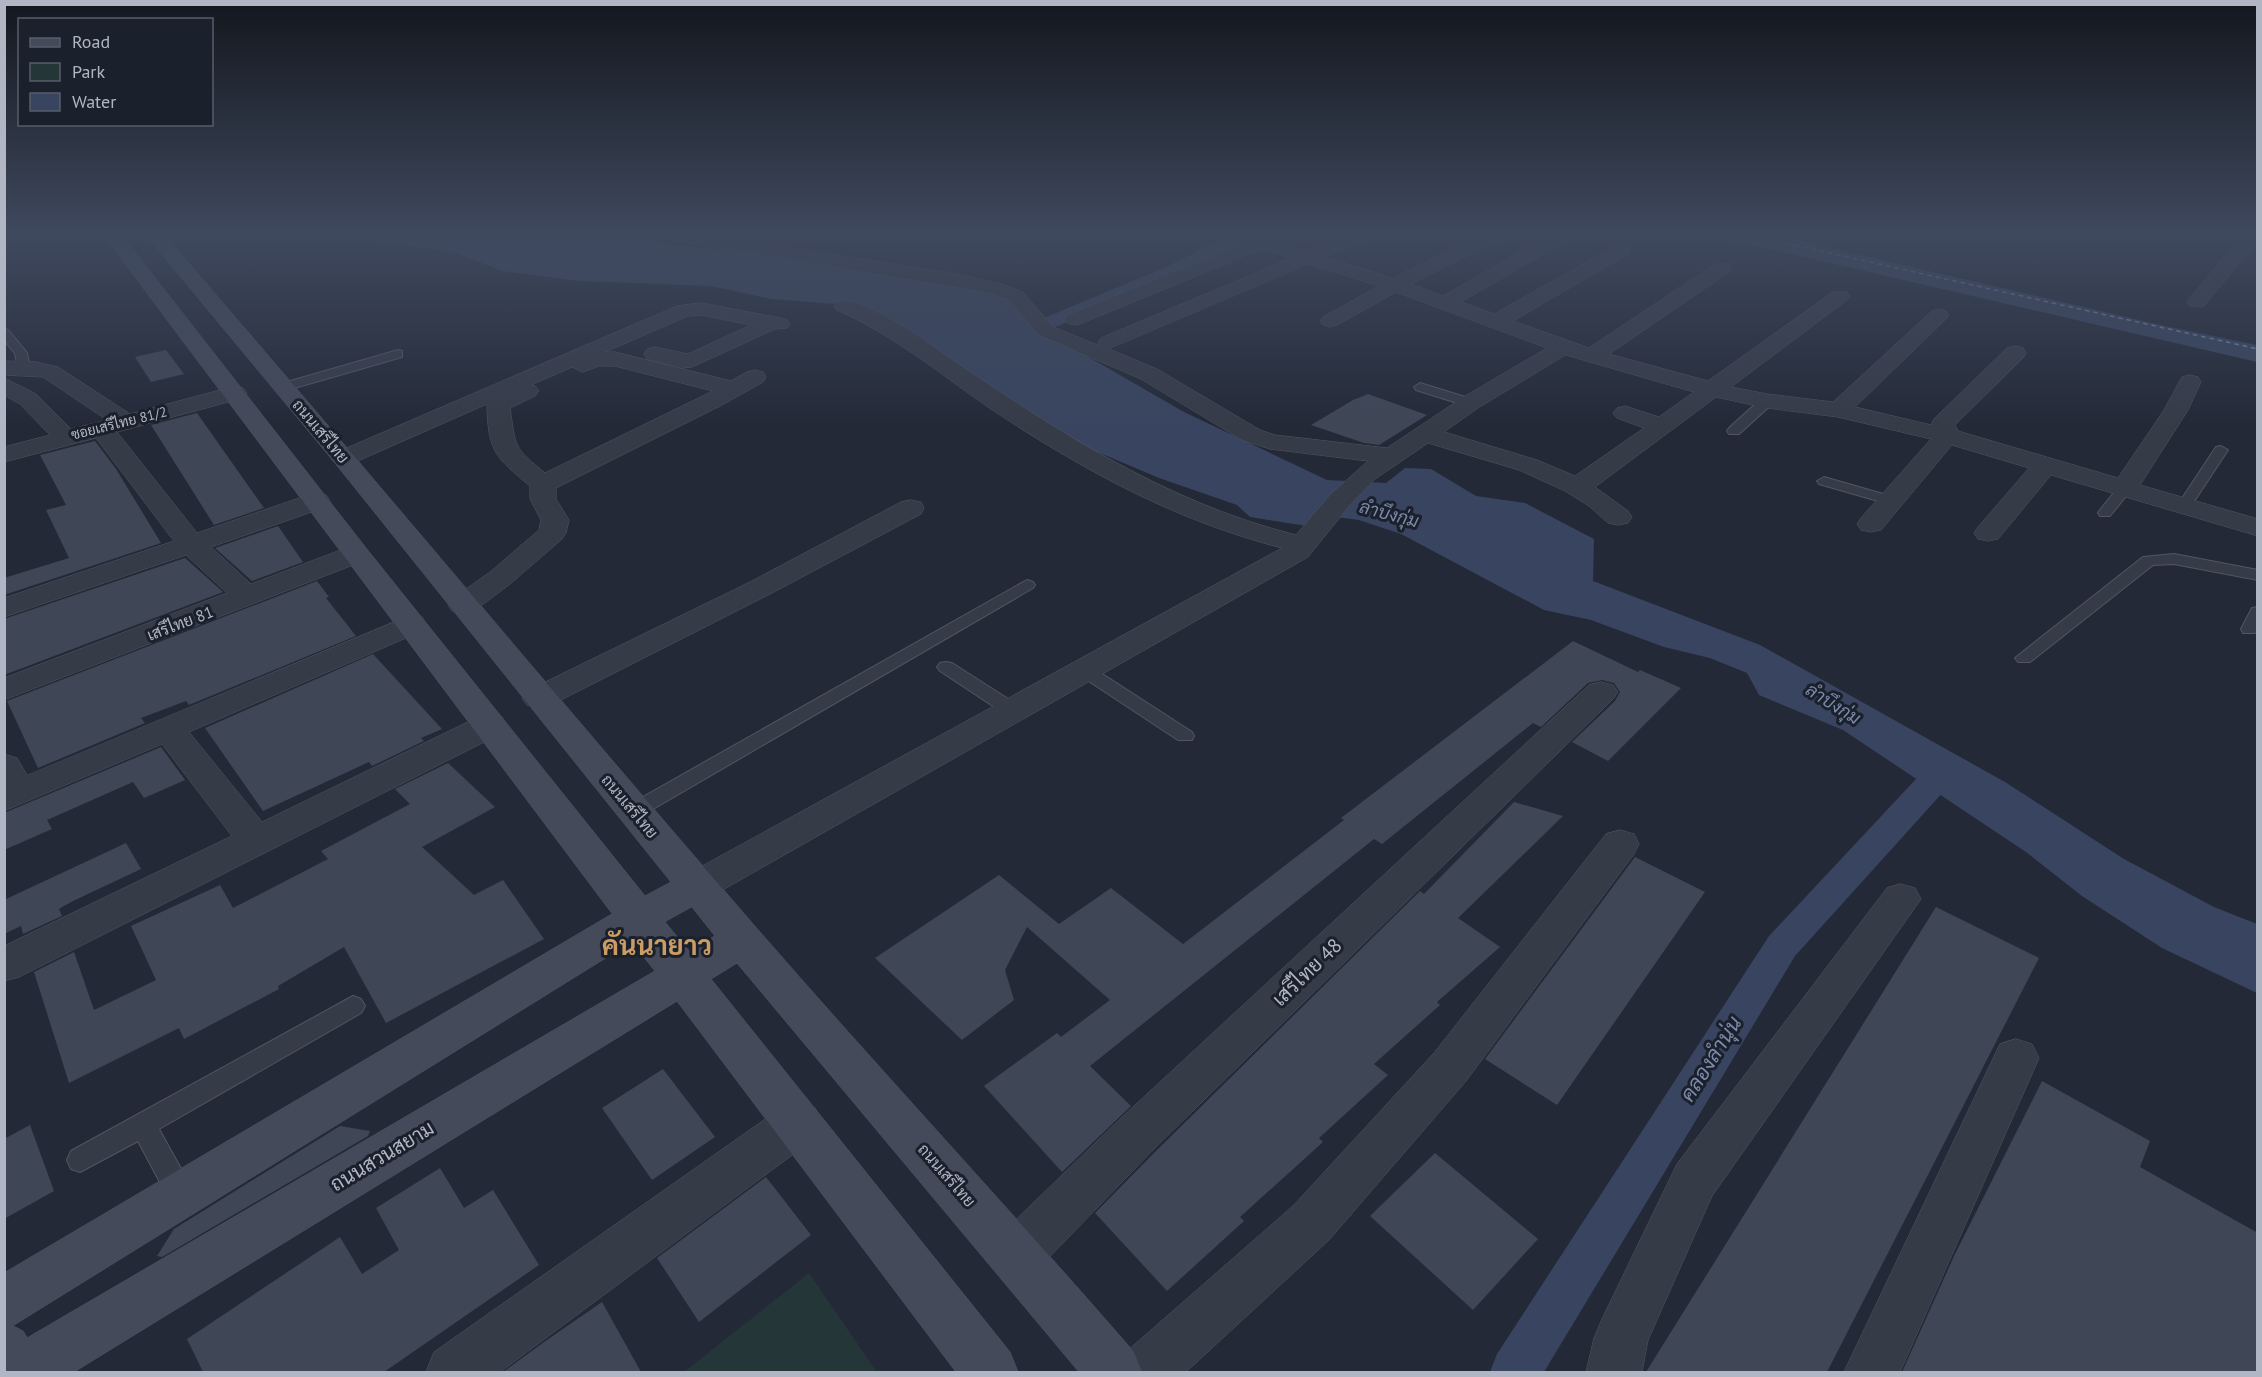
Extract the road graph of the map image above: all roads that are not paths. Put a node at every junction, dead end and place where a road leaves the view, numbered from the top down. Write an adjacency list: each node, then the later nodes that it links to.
1 (159, 298): 33 (main road)
2 (208, 298): 30 (main road, ถนนเสรีไทย)
3 (1019, 298): 48 (street)
4 (1119, 298): 17 (street)
5 (1213, 298): 22 (street)
6 (1360, 298): 18 (street)
7 (1436, 298): 14 (street)
8 (1453, 298): 14 (street)
9 (1538, 298): 19 (street)
10 (1678, 298): 26 (street)
11 (1837, 298): 32 (street)
12 (2200, 298): 13 (street)
13 (2197, 302)
14 (1445, 303): 19 (street)
15 (844, 306): 65 (street)
16 (1939, 315): 38 (street)
17 (1075, 319)
18 (1330, 321)
19 (1498, 321): 23 (street)
20 (4, 332): 27 (lane)
21 (610, 342): 21 (street); 49 (street)
22 (1109, 343)
23 (1564, 347): 26 (street); 36 (street)
24 (2015, 353): 44 (street)
25 (399, 354): 30 (lane)
26 (1593, 356): 32 (street)
27 (14, 369): 40 (street)
28 (2190, 382): 54 (street)
29 (4, 385): 34 (street)
30 (284, 387): 49 (main road, ถนนเสรีไทย)
31 (1420, 387): 36 (lane)
32 (1710, 389): 35 (street); 41 (street)
33 (235, 393): 40 (street, ซอยเสรีไทย 81/2); 55 (main road)
34 (28, 399): 37 (street); 45 (street)
35 (1767, 401): 38 (street); 42 (lane)
36 (1470, 403): 43 (street)
37 (4, 406)
38 (1838, 410): 44 (street)
39 (1625, 413): 41 (street)
40 (113, 424): 45 (street, ซอยเสรีไทย 81/2); 64 (street)
41 (1662, 426): 53 (street)
42 (1734, 430)
43 (1426, 434): 48 (street); 53 (street)
44 (1947, 436): 50 (street); 56 (street)
45 (65, 437): 47 (street, ซอยเสรีไทย 81/2)
46 (2221, 450): 57 (lane)
47 (4, 454)
48 (1391, 456): 65 (street)
49 (344, 458): 70 (main road, ถนนเสรีไทย)
50 (2048, 464): 54 (street); 63 (street)
51 (1824, 481): 56 (lane)
52 (543, 483): 52 (street); 70 (street)
53 (1576, 488): 60 (street)
54 (2125, 488): 57 (street); 59 (lane)
55 (317, 501): 64 (street); 66 (main road)
56 (1892, 501): 61 (street)
57 (2184, 506): 62 (street)
58 (911, 507): 80 (street)
59 (2105, 513)
60 (1618, 517)
61 (1871, 524)
62 (2258, 528)
63 (1988, 533)
64 (190, 543): 69 (street); 71 (street)
65 (1304, 543): 77 (street)
66 (356, 554): 69 (street, เสรีไทย 81); 73 (main road)
67 (2258, 574): 75 (lane)
68 (1027, 585): 86 (lane)
69 (248, 597): 78 (street, เสรีไทย 81)
70 (463, 605): 80 (main road, ถนนเสรีไทย)
71 (4, 608)
72 (2258, 612): 74 (lane)
73 (411, 624): 82 (main road); 83 (street)
74 (2249, 629)
75 (2024, 658)
76 (946, 667): 81 (lane)
77 (1084, 670): 81 (street); 84 (lane)
78 (4, 690)
79 (1601, 692): 101 (street, เสรีไทย 48)
80 (539, 698): 86 (main road, ถนนเสรีไทย)
81 (1012, 710): 89 (street)
82 (490, 725): 87 (street); 91 (main road)
83 (168, 729): 85 (street); 87 (street)
84 (1185, 736)
85 (10, 786)
86 (634, 811): 89 (main road, ถนนเสรีไทย)
87 (256, 841): 93 (street)
88 (1620, 844): 109 (street)
89 (698, 886): 91 (main road); 92 (main road, ถนนเสรีไทย)
90 (1901, 899): 110 (street)
91 (640, 917): 94 (main road); 100 (main road)
92 (742, 940): 94 (main road, ถนนสวนสยาม); 101 (main road, ถนนเสรีไทย)
93 (4, 965)
94 (683, 975): 97 (main road); 105 (main road, ถนนสวนสยาม)
95 (353, 1006): 98 (lane)
96 (2016, 1058): 111 (street)
97 (798, 1123): 106 (street); 107 (main road)
98 (143, 1125): 99 (lane); 100 (lane)
99 (80, 1160)
100 (181, 1194): 102 (main road)
101 (1016, 1255): 108 (main road, ถนนเสรีไทย)
102 (4, 1303)
103 (4, 1350): 104 (main road)
104 (15, 1372)
105 (23, 1372)
106 (454, 1372)
107 (990, 1372)
108 (1114, 1372)
109 (1146, 1372)
110 (1614, 1372)
111 (1872, 1372)

